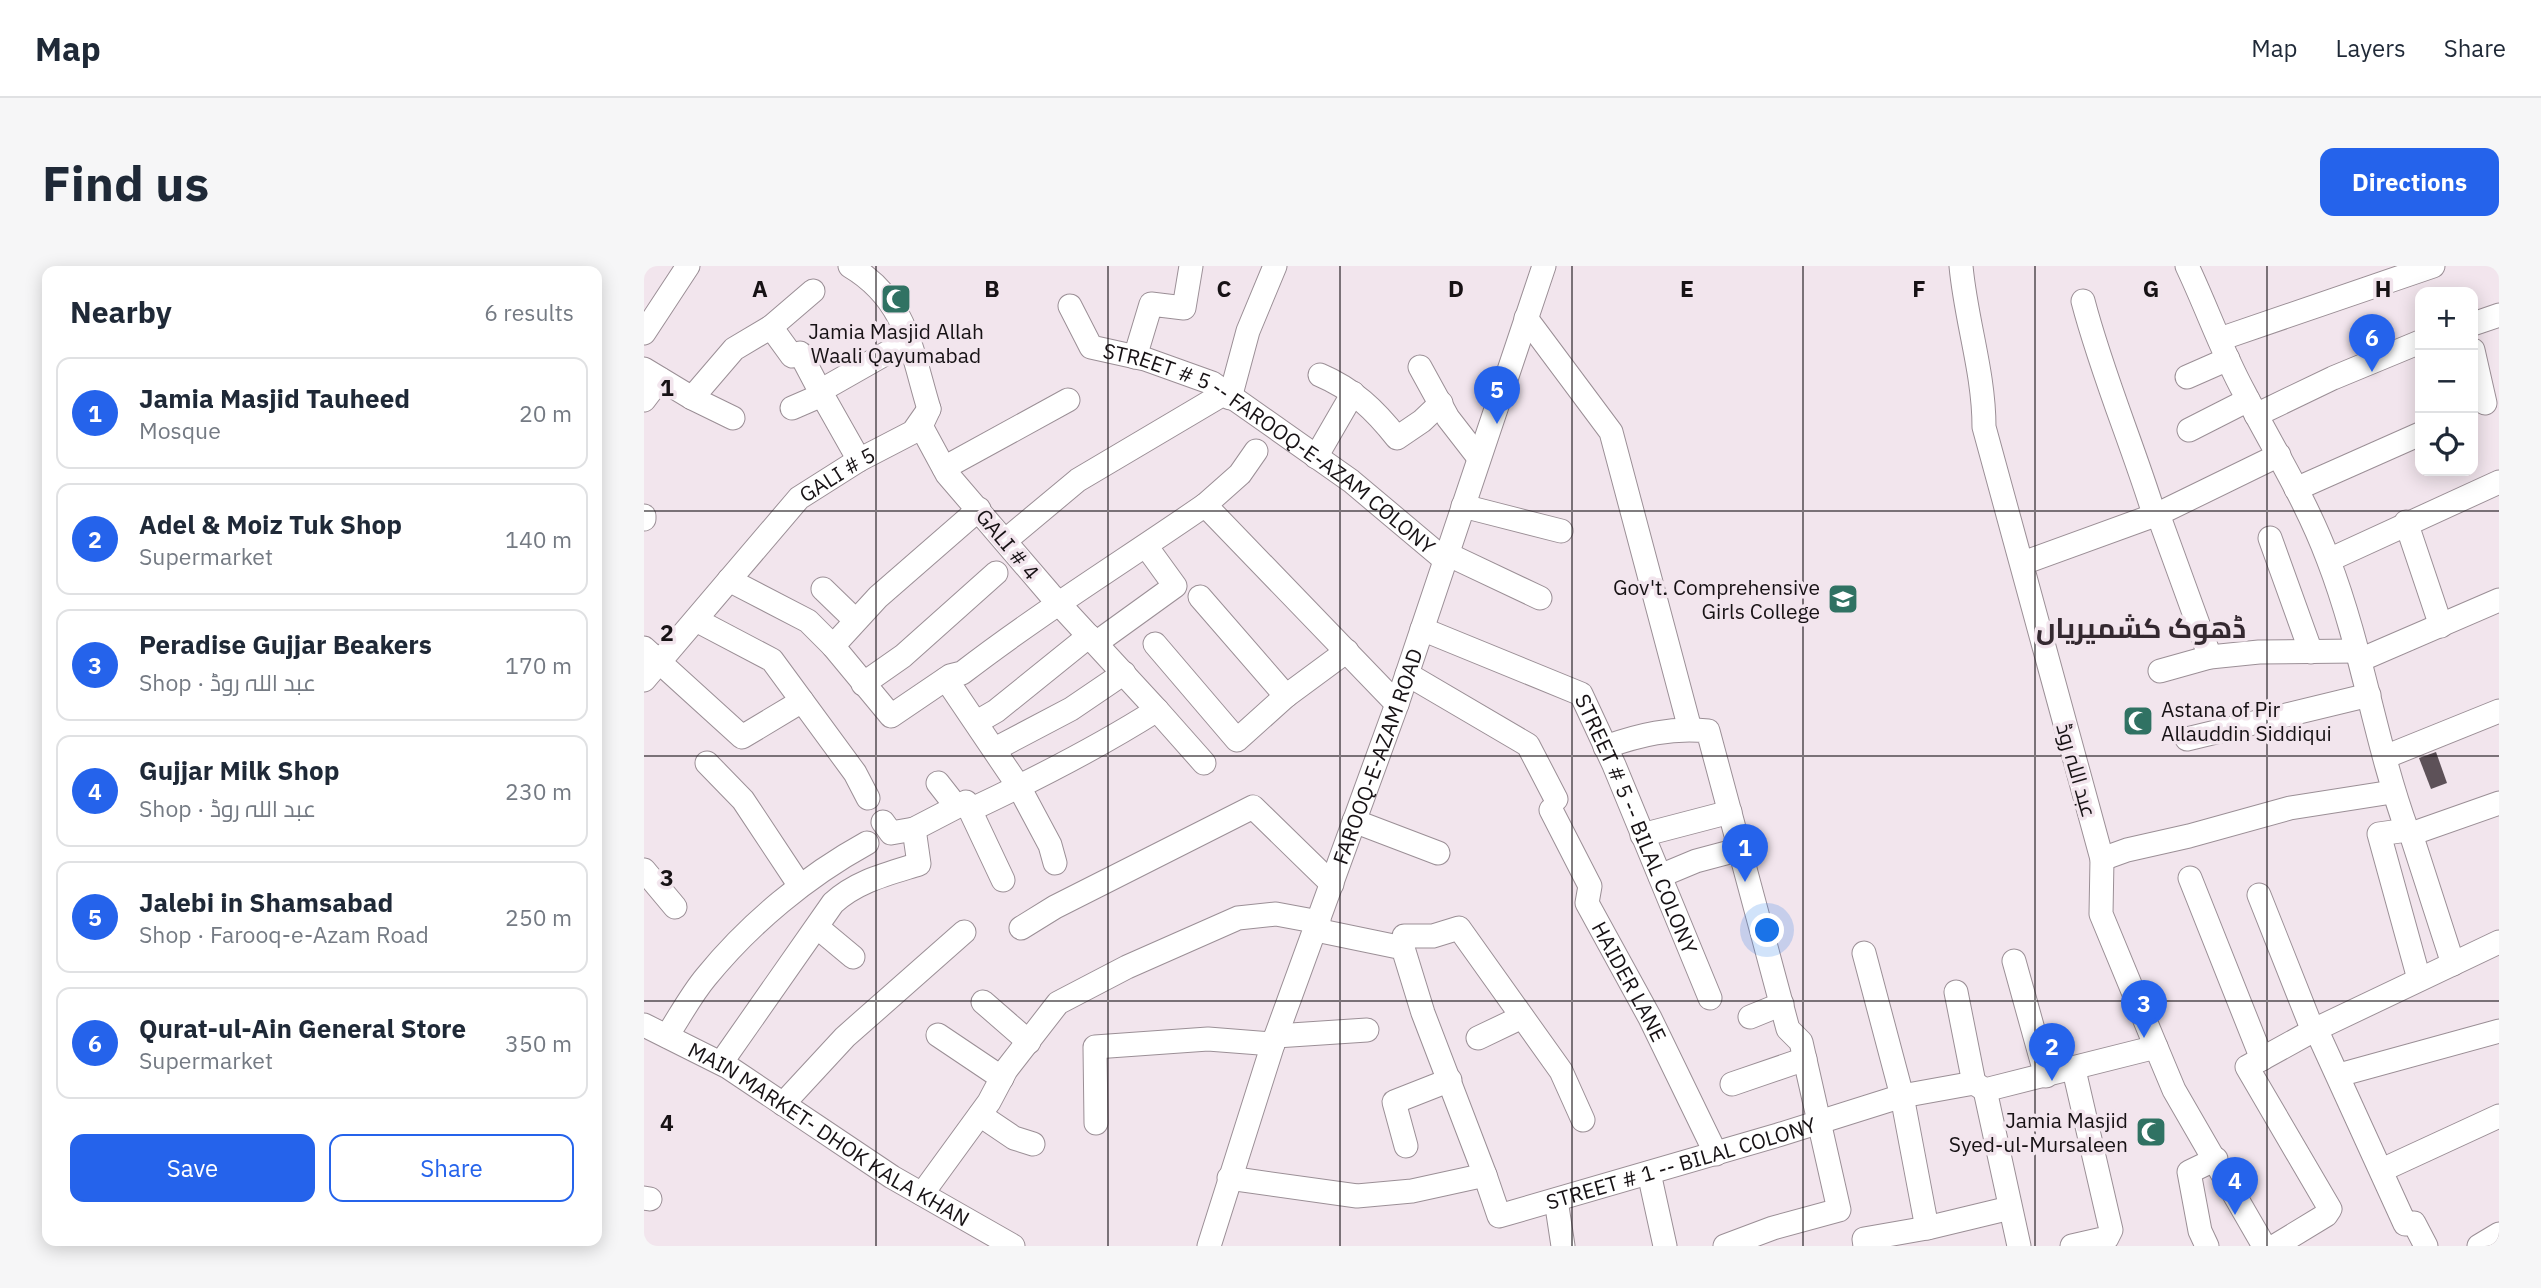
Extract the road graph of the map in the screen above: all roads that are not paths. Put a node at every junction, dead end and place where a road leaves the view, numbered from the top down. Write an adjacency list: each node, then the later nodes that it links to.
1 (688, 266): 16 (street)
2 (850, 266): 17 (street)
3 (1191, 266): 20 (street)
4 (1275, 266): 28 (street)
5 (1961, 266): 59 (street, عبد اللہ روڈ)
6 (2188, 266): 19 (street)
7 (2433, 266): 19 (street)
8 (1550, 268): 13 (street, FAROOQ-E-AZAM ROAD)
9 (813, 292): 15 (street)
10 (2083, 301): 51 (street)
11 (1070, 306): 20 (street, STREET # 5 -- FAROOQ-E-AZAM COLONY)
12 (2499, 315): 14 (street)
13 (1526, 318): 43 (street, FAROOQ-E-AZAM ROAD); 91 (street)
14 (2478, 322)
15 (771, 327): 26 (street); 29 (street)
16 (644, 333)
17 (908, 341): 26 (street); 36 (street)
18 (2415, 344): 34 (street)
19 (2224, 349): 25 (street); 34 (street)
20 (1135, 357): 28 (street, STREET # 5 -- FAROOQ-E-AZAM COLONY)
21 (1420, 367): 32 (street)
22 (2478, 371): 33 (street)
23 (652, 374): 29 (street); 30 (street)
24 (1320, 375): 27 (street)
25 (2187, 377)
26 (821, 393): 35 (street); 44 (street)
27 (1353, 393): 32 (street); 42 (street)
28 (1228, 396): 42 (street, STREET # 5 -- FAROOQ-E-AZAM COLONY); 55 (street)
29 (692, 398): 37 (street)
30 (644, 400)
31 (1068, 400): 45 (street)
32 (1441, 403): 43 (street)
33 (2486, 404)
34 (2252, 407): 38 (street); 41 (street)
35 (792, 408)
36 (929, 409): 44 (street, GALI # 5); 45 (street, GALI # 4)
37 (733, 418)
38 (2189, 430)
39 (2415, 436): 47 (street)
40 (1256, 451): 48 (street)
41 (2279, 455): 47 (street); 51 (street)
42 (1316, 457): 57 (street, STREET # 5 -- FAROOQ-E-AZAM COLONY)
43 (1479, 458): 49 (street, FAROOQ-E-AZAM ROAD)
44 (859, 460): 61 (street, GALI # 5)
45 (944, 468): 50 (street, GALI # 4)
46 (2499, 482): 52 (street)
47 (2296, 489): 58 (street)
48 (1205, 505): 56 (street); 74 (street)
49 (1463, 506): 53 (street); 57 (street, FAROOQ-E-AZAM ROAD)
50 (979, 509): 55 (street, GALI # 4); 68 (street)
51 (2156, 514): 59 (street); 77 (street)
52 (2406, 522): 58 (street); 69 (street)
53 (1561, 531)
54 (2270, 538): 75 (street)
55 (1006, 540): 66 (street, GALI # 4)
56 (1146, 546): 66 (street); 71 (street)
57 (1446, 557): 64 (street, STREET # 5 -- FAROOQ-E-AZAM COLONY); 70 (street, FAROOQ-E-AZAM ROAD)
58 (2329, 560): 76 (street)
59 (2023, 563): 113 (street, عبد اللہ روڈ)
60 (996, 573): 83 (street)
61 (729, 580): 67 (street, GALI # 5); 73 (street)
62 (823, 589): 68 (street)
63 (1200, 597): 85 (street)
64 (1540, 598)
65 (2499, 600): 69 (street)
66 (1058, 603): 71 (street, GALI # 4); 82 (street)
67 (696, 620): 78 (street, GALI # 5); 86 (street)
68 (855, 620): 73 (street)
69 (2441, 626): 76 (street)
70 (1422, 629): 81 (street, FAROOQ-E-AZAM ROAD); 93 (street, STREET # 5 -- BILAL COLONY)
71 (1092, 640): 79 (street, GALI # 4); 90 (street)
72 (1155, 644): 85 (street)
73 (834, 646): 83 (street)
74 (1347, 651): 85 (street); 87 (street)
75 (2311, 652): 76 (street); 77 (street)
76 (2358, 655): 84 (street)
77 (2210, 657): 80 (street)
78 (649, 663): 86 (street)
79 (1121, 670): 88 (street, GALI # 4); 94 (street)
80 (2160, 671)
81 (1407, 674): 87 (street, FAROOQ-E-AZAM ROAD); 169 (street, HAIDER LANE)
82 (946, 679): 83 (street); 90 (street)
83 (863, 684)
84 (2369, 695): 92 (street); 95 (street)
85 (1286, 696)
86 (802, 701): 101 (street)
87 (1396, 704): 105 (street, FAROOQ-E-AZAM ROAD)
88 (1157, 709): 96 (street, GALI # 4); 99 (street)
89 (2499, 711): 95 (street)
90 (977, 722): 94 (street)
91 (1690, 729): 93 (street); 104 (street)
92 (2187, 738)
93 (1605, 747): 109 (street, STREET # 5 -- BILAL COLONY)
94 (995, 750): 99 (street)
95 (2385, 757): 100 (street)
96 (1203, 762)
97 (707, 763): 120 (street)
98 (938, 783): 103 (street)
99 (1019, 787): 103 (street); 114 (street)
100 (2392, 792): 108 (street); 113 (street)
101 (867, 798)
102 (2499, 803): 108 (street)
103 (963, 808): 107 (street); 118 (street)
104 (1730, 812): 109 (street); 111 (street)
105 (1354, 821): 112 (street); 119 (street, FAROOQ-E-AZAM ROAD)
106 (884, 822): 107 (street)
107 (914, 829): 124 (street)
108 (2409, 832): 132 (street); 133 (street)
109 (1642, 835): 116 (street, STREET # 5 -- BILAL COLONY)
110 (867, 843): 120 (street)
111 (1741, 849): 116 (street); 137 (street)
112 (1438, 853)
113 (2102, 859): 149 (street, عبد اللہ روڈ)
114 (1055, 863)
115 (644, 870): 122 (street)
116 (1660, 876): 135 (street, STREET # 5 -- BILAL COLONY)
117 (2190, 878): 151 (street)
118 (1003, 880)
119 (1332, 884): 123 (street, FAROOQ-E-AZAM ROAD); 125 (street)
120 (800, 886): 145 (street)
121 (2259, 895): 142 (street)
122 (676, 907)
123 (1317, 926): 128 (street); 147 (street, FAROOQ-E-AZAM ROAD); 148 (street)
124 (817, 928): 130 (street); 152 (street)
125 (1021, 928)
126 (964, 932): 161 (street)
127 (2499, 942): 132 (street)
128 (1403, 948): 138 (street); 157 (street)
129 (1864, 953): 160 (street)
130 (853, 957)
131 (2014, 961): 155 (street)
132 (2453, 964): 133 (street)
133 (2419, 979): 142 (street)
134 (1956, 992): 159 (street)
135 (1710, 998)
136 (983, 1002): 148 (street)
137 (1782, 1004): 139 (street); 150 (street)
138 (1522, 1017): 146 (street); 164 (street)
139 (1750, 1017)
140 (644, 1025): 145 (street, MAIN MARKET- DHOK KALA KHAN)
141 (1367, 1030): 147 (street)
142 (2315, 1030): 151 (street); 154 (street)
143 (2499, 1031): 154 (street)
144 (938, 1035): 156 (street)
145 (667, 1036): 152 (street, MAIN MARKET- DHOK KALA KHAN)
146 (1478, 1038)
147 (1274, 1040): 166 (street); 174 (street, FAROOQ-E-AZAM ROAD)
148 (1029, 1042): 156 (street)
149 (2156, 1047): 153 (street, STREET # 1 -- BILAL COLONY); 170 (street, عبد اللہ روڈ)
150 (1805, 1059): 158 (street); 165 (street)
151 (2262, 1059): 191 (street)
152 (721, 1063): 161 (street, MAIN MARKET- DHOK KALA KHAN)
153 (2074, 1070): 155 (street, STREET # 1 -- BILAL COLONY); 188 (street)
154 (2339, 1075): 171 (street)
155 (2046, 1076): 159 (street, STREET # 1 -- BILAL COLONY)
156 (1002, 1078): 162 (street)
157 (1450, 1080): 168 (street); 173 (street)
158 (1732, 1084)
159 (1979, 1086): 160 (street, STREET # 1 -- BILAL COLONY); 177 (street)
160 (1902, 1096): 165 (street, STREET # 1 -- BILAL COLONY); 178 (street)
161 (783, 1104): 175 (street, MAIN MARKET- DHOK KALA KHAN)
162 (980, 1115): 167 (street); 175 (street)
163 (2499, 1116): 171 (street)
164 (1583, 1119)
165 (1819, 1121): 169 (street, STREET # 1 -- BILAL COLONY); 180 (street)
166 (1096, 1123)
167 (1033, 1144)
168 (1406, 1146)
169 (1716, 1154): 172 (street, STREET # 1 -- BILAL COLONY)
170 (2216, 1159): 189 (street); 190 (street, عبد اللہ روڈ)
171 (2382, 1170): 192 (street)
172 (1649, 1173): 176 (street, STREET # 1 -- BILAL COLONY); 184 (street)
173 (1485, 1175): 174 (street); 176 (street, STREET # 1 -- BILAL COLONY)
174 (1229, 1178): 182 (street, FAROOQ-E-AZAM ROAD)
175 (922, 1194): 181 (street, MAIN MARKET- DHOK KALA KHAN)
176 (1556, 1200): 183 (street)
177 (2010, 1208): 178 (street); 187 (street)
178 (1927, 1228): 186 (street)
179 (2499, 1234): 193 (street)
180 (1767, 1239): 185 (street)
181 (1013, 1246)
182 (1209, 1246)
183 (1563, 1246)
184 (1665, 1246)
185 (1725, 1246)
186 (1865, 1246)
187 (2019, 1246)
188 (2073, 1246)
189 (2207, 1246)
190 (2264, 1246)
191 (2275, 1246)
192 (2426, 1246)
193 (2479, 1246)

